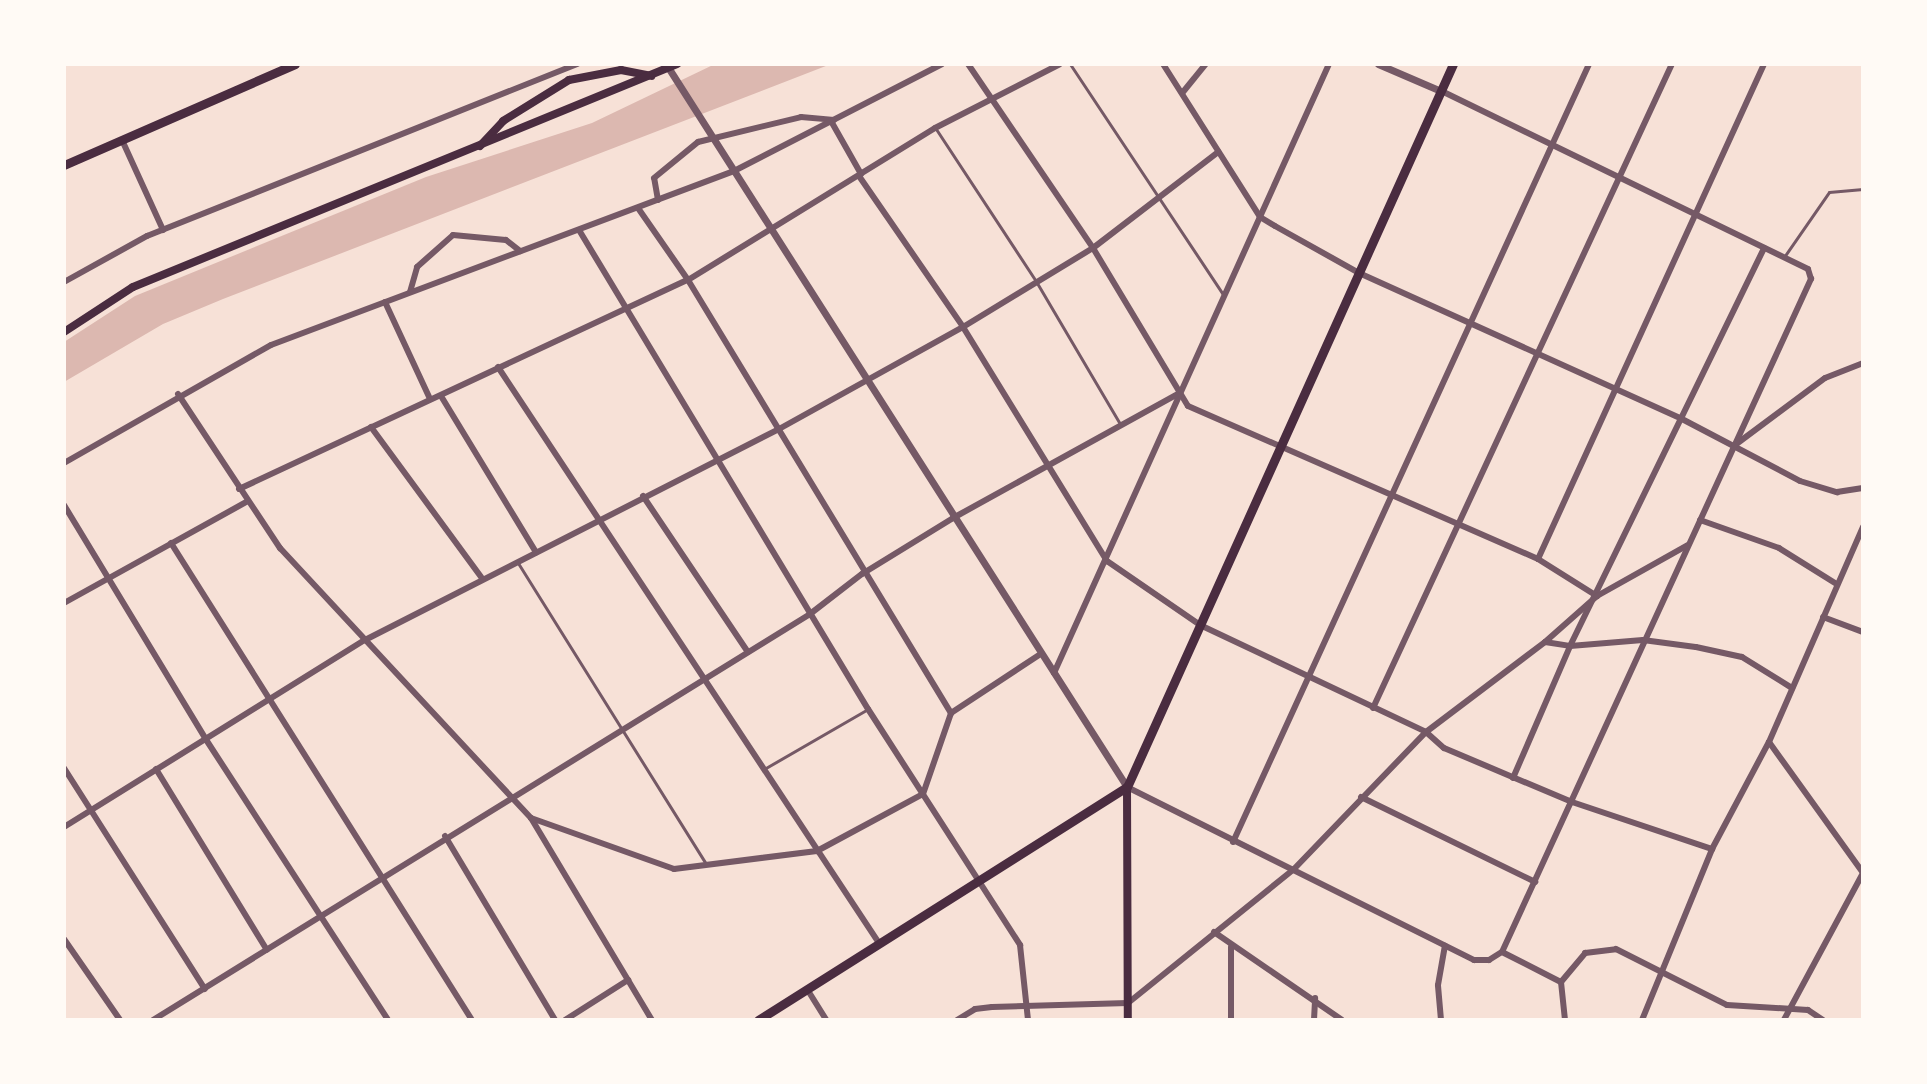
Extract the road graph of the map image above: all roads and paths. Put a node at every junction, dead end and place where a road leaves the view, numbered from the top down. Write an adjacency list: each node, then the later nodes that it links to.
1 (295, 64): 17 (main road)
2 (578, 64): 18 (street)
3 (666, 64): 31 (street)
4 (676, 64): 19 (main road)
5 (942, 64): 24 (street)
6 (968, 64): 23 (street)
7 (1060, 64): 23 (street)
8 (1070, 64): 35 (lane)
9 (1163, 64): 22 (street)
10 (1206, 64): 22 (street)
11 (1329, 64): 39 (street)
12 (1378, 64): 21 (street)
13 (1453, 64): 21 (main road)
14 (1589, 64): 27 (street)
15 (1672, 64): 33 (street)
16 (1764, 64): 38 (street)
17 (278, 68): 26 (main road)
18 (565, 69): 20 (street); 41 (street)
19 (651, 76): 20 (main road); 28 (main road)
20 (569, 80): 28 (main road)
21 (1441, 91): 27 (street); 49 (main road)
22 (1183, 92): 29 (street)
23 (993, 100): 25 (street); 45 (street)
24 (833, 120): 31 (street); 32 (street); 36 (street)
25 (935, 128): 32 (street); 52 (lane)
26 (122, 140): 30 (main road); 41 (street)
27 (1551, 145): 33 (street); 57 (street)
28 (477, 150): 59 (main road)
29 (1218, 152): 35 (street); 39 (street)
30 (64, 165)
31 (732, 168): 36 (street); 43 (street)
32 (860, 175): 43 (street); 58 (street)
33 (1618, 178): 38 (street); 60 (street)
34 (1863, 189): 48 (lane)
35 (1159, 198): 45 (street); 54 (lane)
36 (658, 200): 37 (street)
37 (638, 208): 42 (street); 50 (street)
38 (1694, 214): 46 (street); 64 (street)
39 (1260, 217): 49 (street); 54 (street)
40 (450, 223): 44 (street)
41 (163, 230): 51 (street)
42 (579, 230): 47 (street); 56 (street)
43 (772, 231): 50 (street); 63 (street)
44 (453, 235): 47 (street); 53 (street)
45 (1093, 248): 52 (street); 66 (street)
46 (1764, 248): 48 (street); 69 (street)
47 (520, 251): 53 (street)
48 (1784, 257): 74 (street)
49 (1359, 273): 57 (street); 73 (main road)
50 (688, 280): 56 (street); 72 (street)
51 (64, 282)
52 (1037, 283): 58 (street); 70 (lane)
53 (410, 292): 55 (street)
54 (1226, 299): 66 (street)
55 (385, 302): 65 (street); 68 (street)
56 (624, 308): 62 (street); 75 (street)
57 (1470, 322): 60 (street); 80 (street)
58 (963, 327): 63 (street); 77 (street)
59 (64, 332)
60 (1537, 354): 64 (street); 87 (street)
61 (1863, 363): 74 (street)
62 (498, 367): 67 (street); 84 (street)
63 (866, 380): 72 (street); 85 (street)
64 (1614, 389): 69 (street); 92 (street)
65 (178, 394): 76 (street); 79 (street)
66 (1178, 394): 70 (street); 73 (street); 94 (street)
67 (441, 396): 68 (street); 91 (street)
68 (430, 399): 71 (street)
69 (1682, 419): 74 (street); 99 (street)
70 (1120, 424): 77 (street)
71 (371, 427): 79 (street); 97 (street)
72 (779, 429): 75 (street); 95 (street)
73 (1281, 445): 80 (street); 103 (main road)
74 (1735, 445): 78 (street); 86 (street)
75 (718, 459): 81 (street); 101 (street)
76 (64, 463)
77 (1049, 466): 85 (street); 94 (street)
78 (1863, 488)
79 (239, 489): 82 (street)
80 (1391, 495): 87 (street); 111 (street)
81 (643, 496): 84 (street); 109 (street)
82 (248, 501): 89 (street); 105 (street)
83 (64, 505): 96 (street)
84 (599, 517): 91 (street); 113 (street)
85 (953, 518): 95 (street); 110 (street)
86 (1700, 520): 90 (street); 98 (street)
87 (1458, 526): 92 (street); 116 (street)
88 (1863, 527): 98 (street)
89 (171, 543): 96 (street); 115 (street)
90 (1688, 545): 99 (street); 106 (street)
91 (536, 552): 93 (street)
92 (1538, 559): 99 (street)
93 (516, 560): 97 (street); 119 (lane)
94 (1107, 561): 103 (street); 112 (street)
95 (862, 574): 101 (street); 118 (street)
96 (109, 576): 100 (street); 121 (street)
97 (481, 577): 105 (street)
98 (1835, 583): 102 (street)
99 (1597, 596): 107 (street); 108 (street)
100 (64, 603)
101 (810, 614): 109 (street); 117 (street)
102 (1823, 617): 104 (street); 114 (street)
103 (1200, 625): 111 (street); 127 (main road)
104 (1863, 632)
105 (365, 640): 115 (street); 129 (street)
106 (1643, 640): 108 (street); 114 (street); 131 (street)
107 (1545, 642): 108 (street); 120 (street)
108 (1570, 646): 126 (street)
109 (748, 652): 113 (street)
110 (1039, 655): 112 (street); 118 (street)
111 (1309, 676): 116 (street); 136 (street)
112 (1053, 677): 127 (street)
113 (706, 679): 119 (street); 125 (street)
114 (1792, 688): 122 (street)
115 (270, 699): 121 (street); 141 (street)
116 (1373, 708): 120 (street)
117 (868, 709): 125 (lane); 128 (street)
118 (951, 713): 128 (street)
119 (618, 730): 129 (street); 139 (lane)
120 (1426, 732): 126 (street); 130 (street)
121 (205, 738): 124 (street); 144 (street)
122 (1769, 742): 137 (street); 160 (street)
123 (64, 768): 132 (street)
124 (156, 769): 132 (street); 150 (street)
125 (764, 769): 138 (street)
126 (1513, 778): 131 (street)
127 (1127, 787): 136 (street); 142 (main road); 158 (main road)
128 (923, 794): 138 (street); 142 (street)
129 (511, 796): 133 (street); 135 (street)
130 (1361, 797): 140 (street); 143 (street)
131 (1572, 802): 137 (street); 143 (street)
132 (91, 809): 134 (street); 155 (street)
133 (531, 818): 139 (street); 153 (street)
134 (64, 827)
135 (445, 836): 141 (street); 165 (street)
136 (1233, 842): 140 (street)
137 (1712, 849): 152 (street)
138 (817, 851): 139 (street); 147 (street)
139 (707, 865)
140 (1294, 869): 145 (street); 148 (street)
141 (384, 876): 144 (street); 164 (street)
142 (979, 878): 147 (main road); 159 (street)
143 (1535, 882): 151 (street)
144 (324, 914): 150 (street); 163 (street)
145 (1214, 932): 149 (street); 158 (street)
146 (65, 941): 161 (street)
147 (879, 943): 156 (main road)
148 (1445, 946): 151 (street); 176 (street)
149 (1231, 947): 157 (street); 173 (street)
150 (267, 950): 155 (street)
151 (1502, 952): 154 (street)
152 (1659, 969): 154 (street); 160 (street); 178 (street)
153 (628, 980): 166 (street); 167 (street)
154 (1561, 982): 177 (street)
155 (205, 989): 162 (street)
156 (807, 989): 168 (main road); 169 (street)
157 (1315, 998): 174 (street); 175 (street)
158 (1128, 1003): 159 (street); 172 (main road)
159 (1028, 1009): 170 (street); 171 (street)
160 (1789, 1011): 179 (street); 180 (street)
161 (120, 1020)
162 (153, 1020)
163 (388, 1020)
164 (472, 1020)
165 (555, 1020)
166 (565, 1020)
167 (652, 1020)
168 (758, 1020)
169 (826, 1020)
170 (957, 1020)
171 (1028, 1020)
172 (1128, 1020)
173 (1231, 1020)
174 (1314, 1020)
175 (1342, 1020)
176 (1441, 1020)
177 (1565, 1020)
178 (1642, 1020)
179 (1784, 1020)
180 (1823, 1020)

